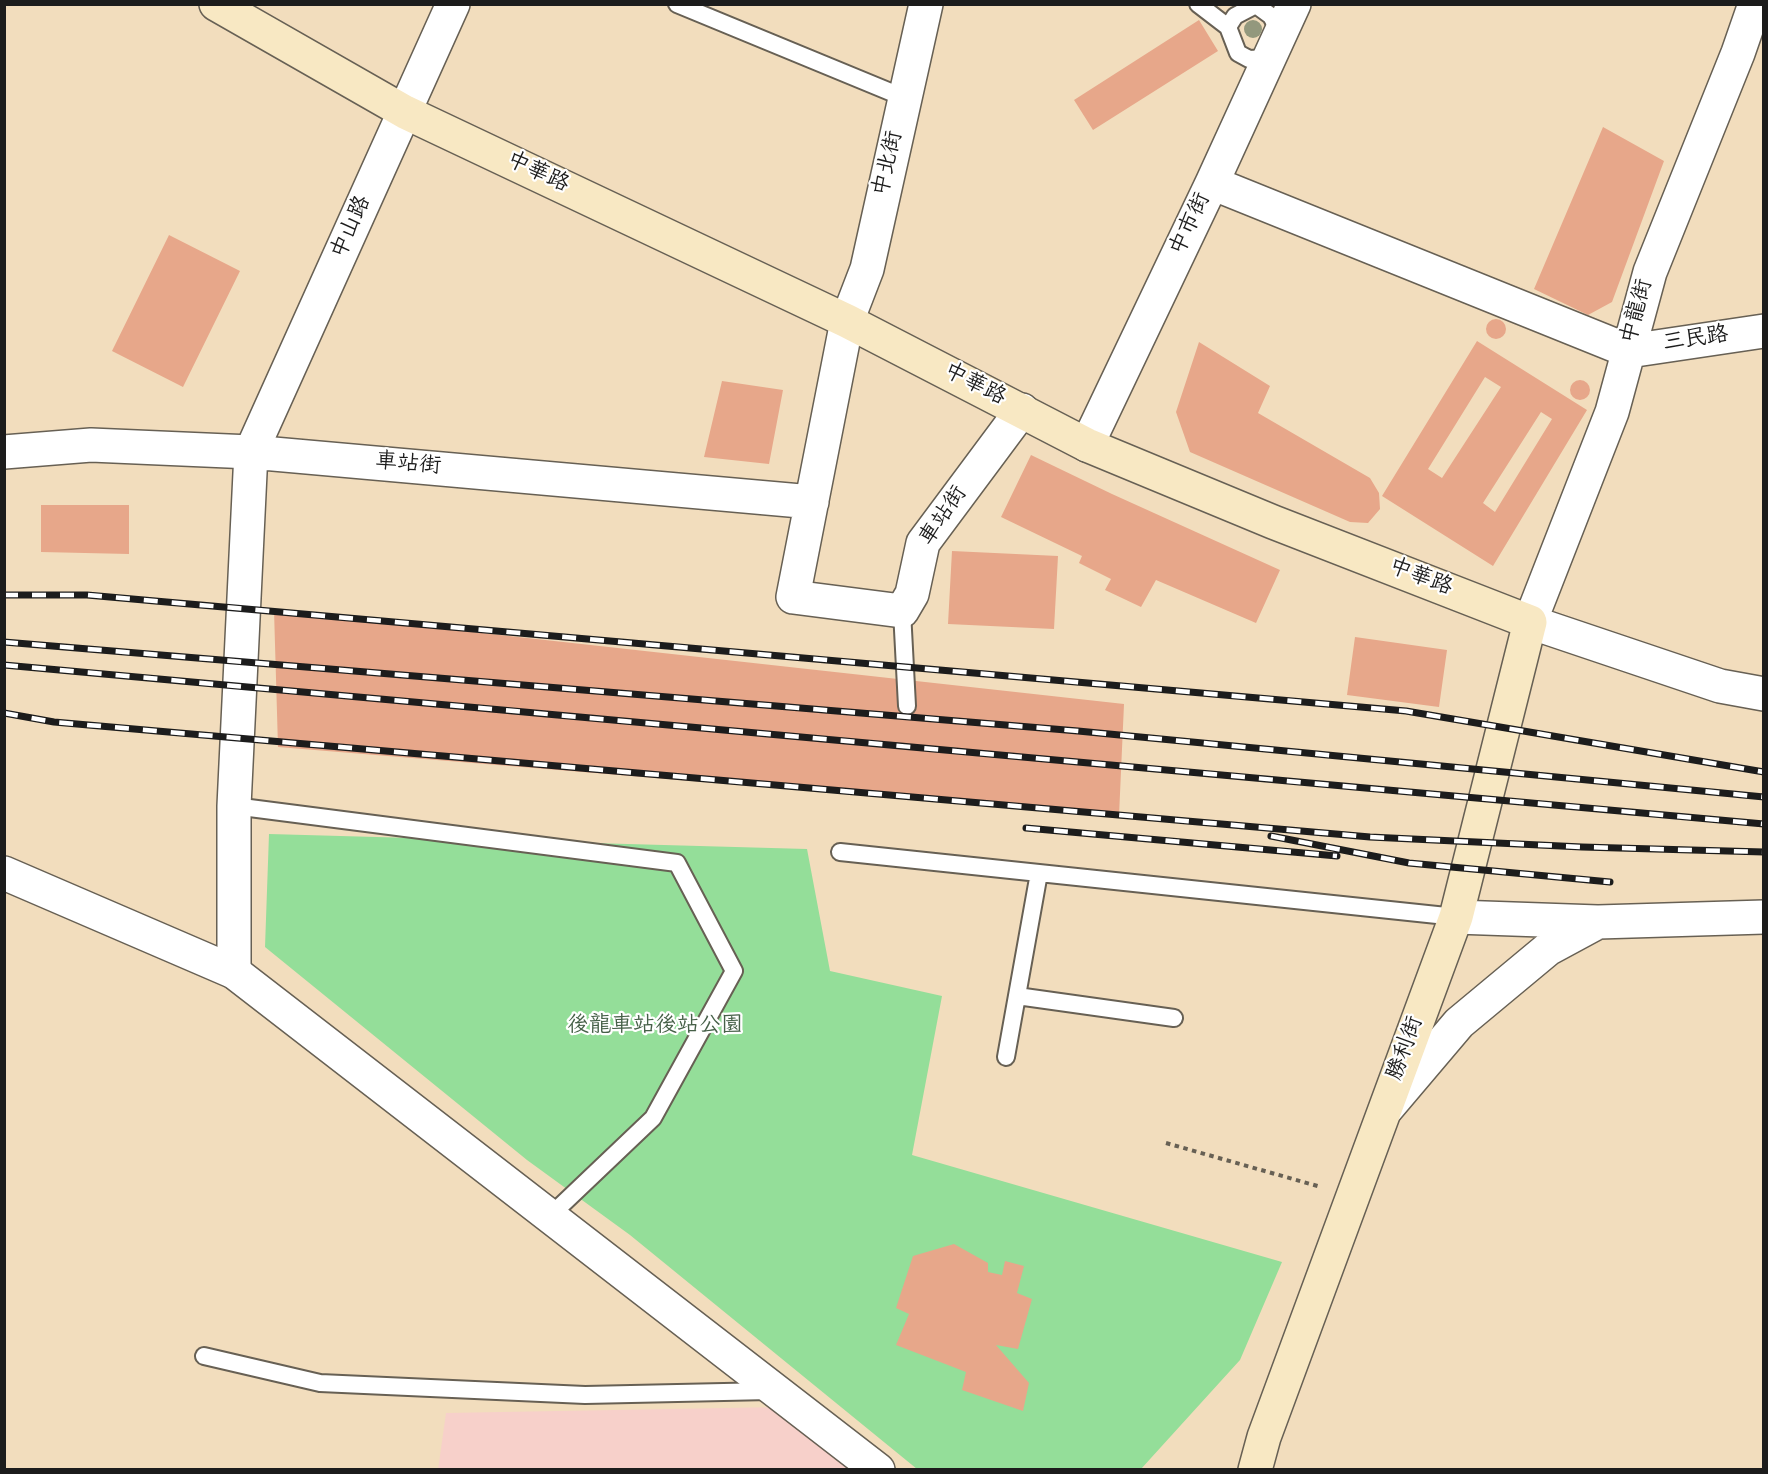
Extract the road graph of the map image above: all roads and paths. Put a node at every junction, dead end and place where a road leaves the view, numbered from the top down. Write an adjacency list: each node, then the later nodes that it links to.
1 (216, 4): 10 (main road, 中華路)
2 (453, 4): 10 (street, 中山路)
3 (677, 4): 9 (lane)
4 (926, 4): 9 (street, 中北街)
5 (1198, 4): 7 (lane)
6 (1755, 4): 14 (street, 中龍街)
7 (1228, 27): 8 (lane); 8 (lane)
8 (1280, 32): 11 (street, 中市街)
9 (905, 98): 12 (street, 中北街)
10 (405, 112): 12 (main road, 中華路); 17 (street, 中山路)
11 (1212, 183): 14 (street); 16 (street, 中市街)
12 (847, 321): 15 (main road, 中華路); 19 (street)
13 (1764, 331): 14 (street, 三民路)
14 (1629, 351): 21 (street, 中龍街)
15 (1022, 410): 16 (main road, 中華路); 20 (street, 車站街)
16 (1087, 445): 21 (main road, 中華路)
17 (251, 452): 18 (street, 車站街); 19 (street, 車站街); 24 (street)
18 (4, 453)
19 (812, 502): 20 (street)
20 (902, 611): 23 (lane)
21 (1530, 622): 22 (street, 中華路); 28 (main road, 勝利街)
22 (1764, 694)
23 (907, 706)
24 (234, 806): 31 (street); 38 (lane)
25 (840, 852): 27 (lane)
26 (4, 873): 31 (street)
27 (1039, 873): 28 (lane); 32 (lane)
28 (1456, 917): 30 (street); 35 (main road, 勝利街)
29 (1764, 917): 30 (street)
30 (1598, 922): 35 (street)
31 (234, 972): 38 (street)
32 (1017, 996): 33 (lane); 34 (lane)
33 (1174, 1018)
34 (1006, 1057)
35 (1384, 1112): 37 (main road, 勝利街)
36 (1166, 1143): 37 (path)
37 (1353, 1197): 42 (main road, 勝利街)
38 (550, 1216): 40 (street)
39 (204, 1356): 40 (lane)
40 (777, 1391): 41 (street)
41 (878, 1470)
42 (1255, 1470)

